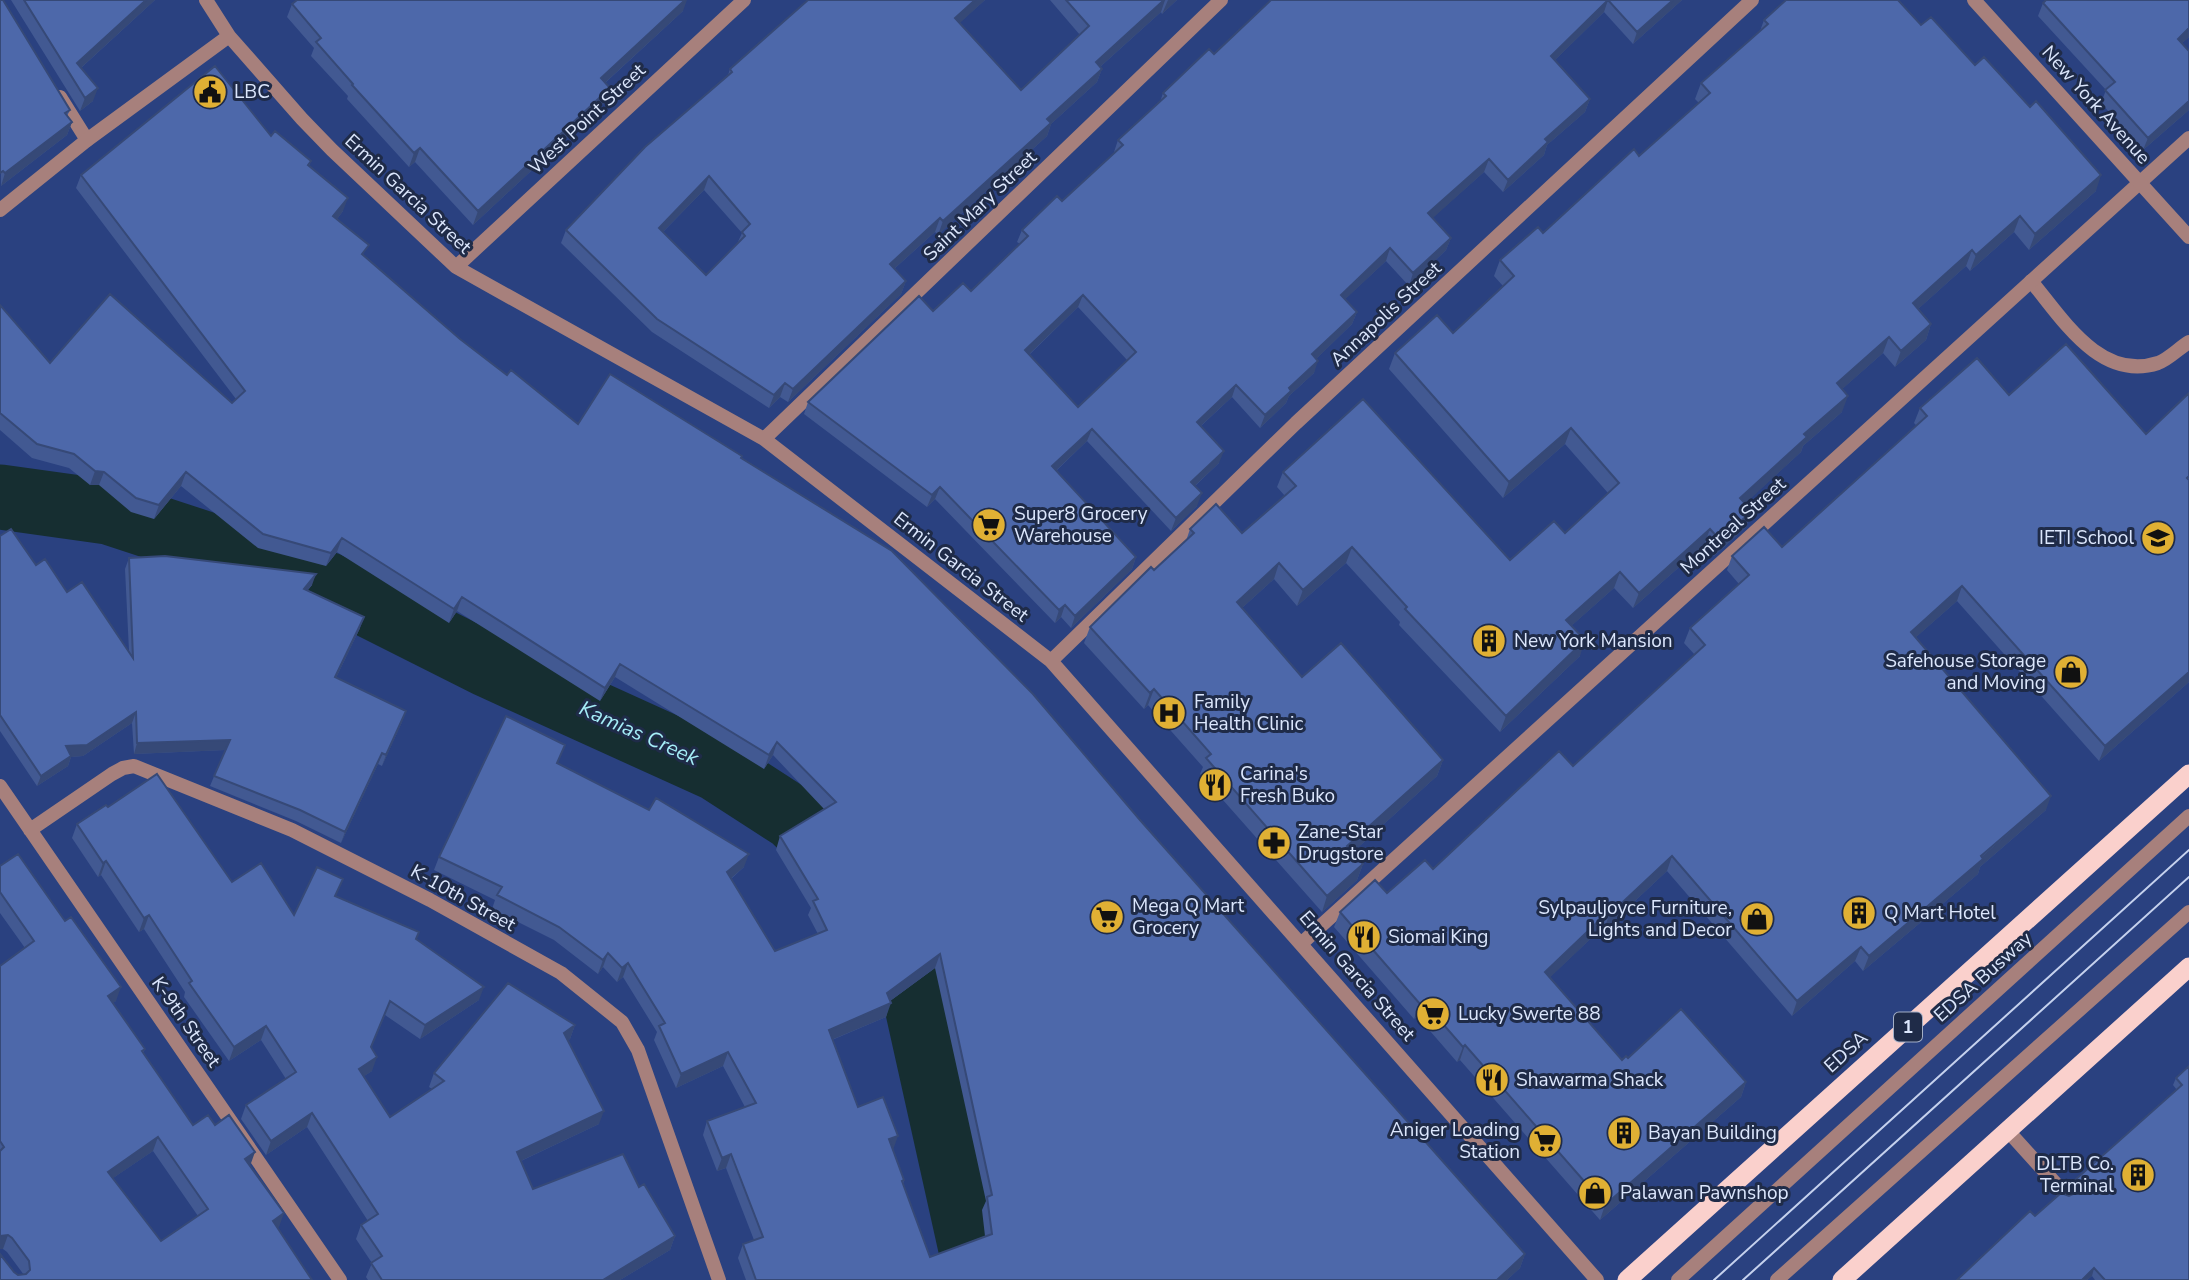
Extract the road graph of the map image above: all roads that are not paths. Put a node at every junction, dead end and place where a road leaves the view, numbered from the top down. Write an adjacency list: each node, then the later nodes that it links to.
1 (206, 0): 6 (street, Ermin Garcia Street)
2 (744, 0): 13 (street, West Point Street)
3 (1221, 0): 16 (street, Saint Mary Street)
4 (1752, 0): 17 (street, Annapolis Street)
5 (1974, 0): 10 (street, New York Avenue)
6 (229, 36): 9 (street); 13 (street, Ermin Garcia Street)
7 (51, 82): 9 (street)
8 (2189, 138): 10 (street, Montreal Street)
9 (87, 140): 11 (street)
10 (2140, 181): 12 (street, New York Avenue); 14 (street, Montreal Street)
11 (0, 210)
12 (2189, 237)
13 (456, 267): 16 (street, Ermin Garcia Street)
14 (2031, 281): 15 (street); 23 (street, Montreal Street)
15 (2189, 342)
16 (764, 439): 17 (street, Ermin Garcia Street)
17 (1051, 661): 23 (street, Ermin Garcia Street)
18 (2189, 774): 30 (highway, EDSA / 1)
19 (0, 786): 21 (street, K-9th Street)
20 (2189, 816): 31 (street, EDSA Busway)
21 (30, 831): 27 (street, K-10th Street); 28 (street, K-9th Street)
22 (2189, 912): 32 (street)
23 (1303, 943): 29 (street, Ermin Garcia Street)
24 (2189, 967): 25 (highway)
25 (2008, 1131): 26 (street); 33 (highway)
26 (2065, 1194)
27 (713, 1278)
28 (340, 1280)
29 (1597, 1280)
30 (1627, 1280)
31 (1678, 1280)
32 (1777, 1280)
33 (1842, 1280)

